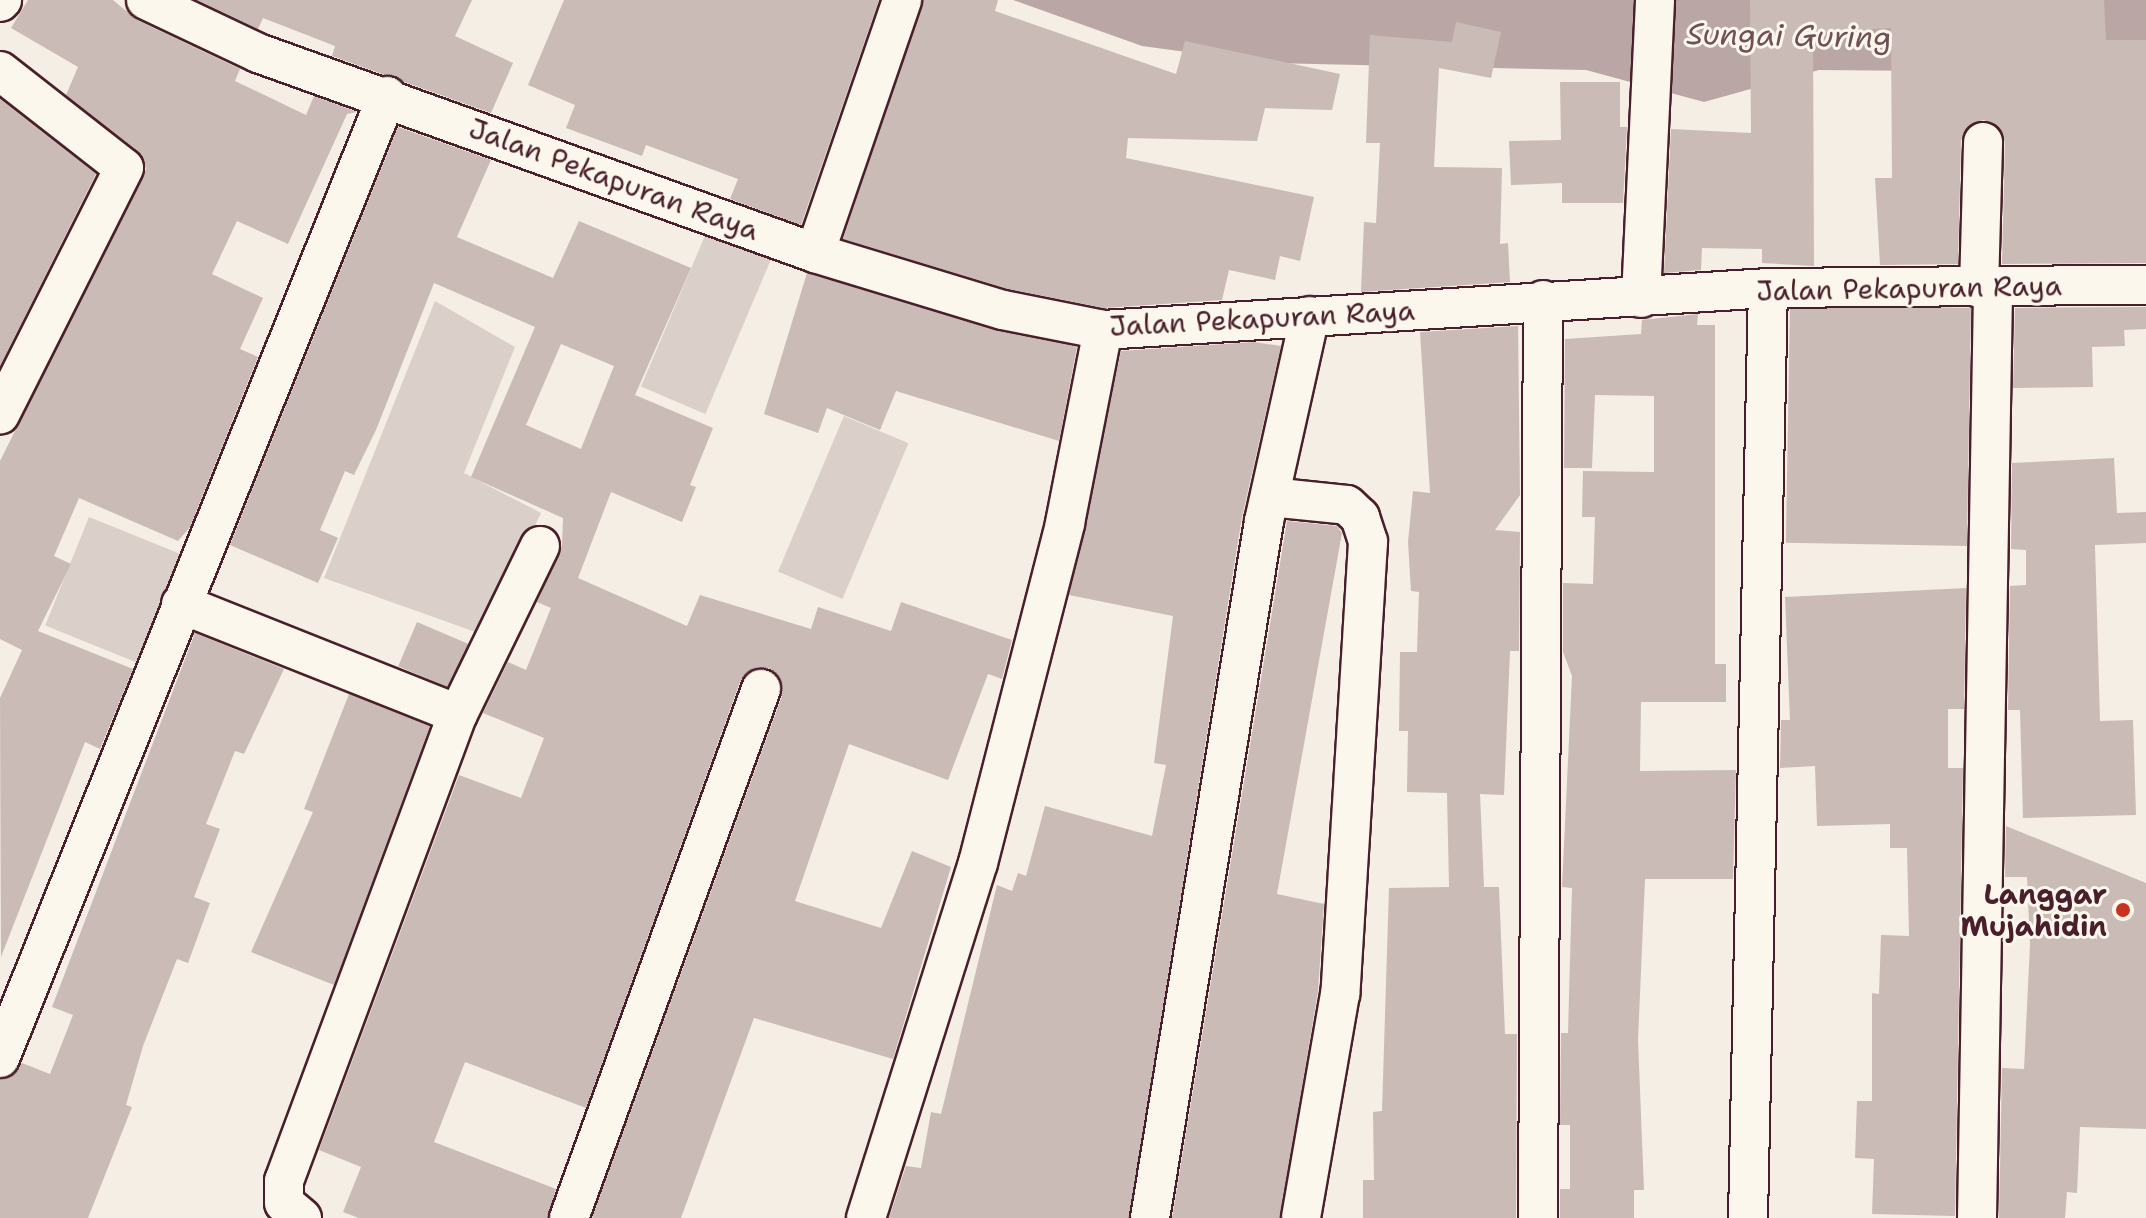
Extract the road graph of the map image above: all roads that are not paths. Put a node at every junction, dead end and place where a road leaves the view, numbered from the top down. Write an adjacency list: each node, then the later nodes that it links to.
1 (146, 0): 5 (street, Jalan Pekapuran Raya)
2 (902, 0): 7 (street)
3 (1655, 0): 11 (street)
4 (0, 71): 15 (street)
5 (387, 96): 7 (street, Jalan Pekapuran Raya); 18 (street)
6 (1983, 142): 10 (street)
7 (815, 253): 14 (street, Jalan Pekapuran Raya)
8 (2146, 285): 10 (street, Jalan Pekapuran Raya)
9 (1768, 288): 10 (street, Jalan Pekapuran Raya); 11 (street, Jalan Pekapuran Raya); 28 (street)
10 (1986, 288): 29 (street)
11 (1641, 298): 12 (street, Jalan Pekapuran Raya)
12 (1543, 300): 13 (street, Jalan Pekapuran Raya); 27 (street)
13 (1310, 316): 14 (street, Jalan Pekapuran Raya); 16 (street)
14 (1103, 330): 24 (street)
15 (0, 415)
16 (1270, 497): 25 (street); 26 (street)
17 (540, 546): 20 (street)
18 (181, 604): 20 (street); 21 (street)
19 (761, 689): 23 (street)
20 (458, 714): 22 (street)
21 (0, 1058)
22 (302, 1218)
23 (569, 1218)
24 (866, 1218)
25 (1150, 1218)
26 (1301, 1218)
27 (1538, 1218)
28 (1748, 1218)
29 (1977, 1218)

